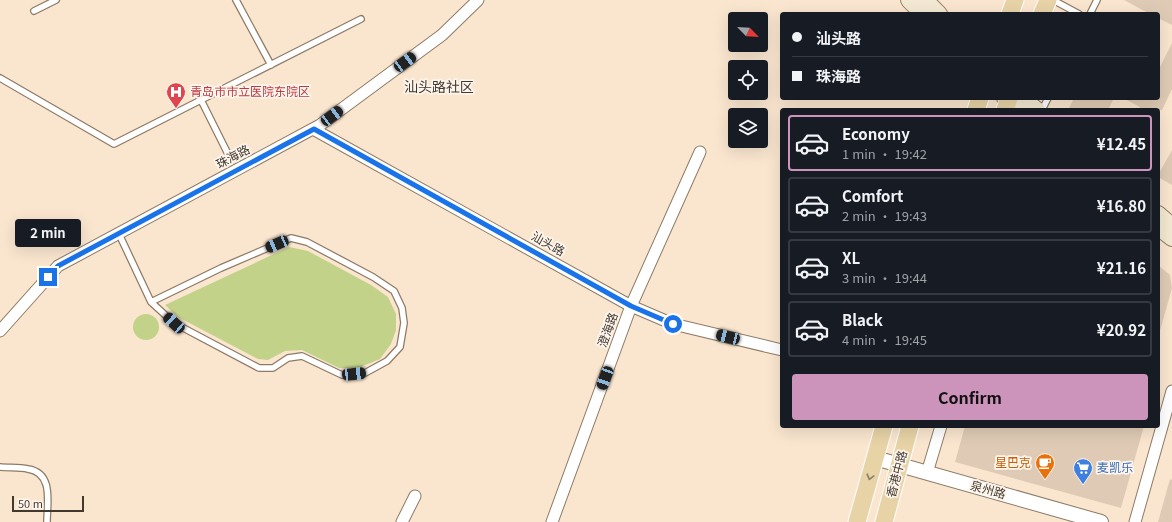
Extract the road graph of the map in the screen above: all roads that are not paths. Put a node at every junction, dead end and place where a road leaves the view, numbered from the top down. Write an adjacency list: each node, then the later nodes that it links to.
1 (56, 0): 11 (lane)
2 (236, 0): 20 (lane)
3 (478, 0): 25 (street, 珠海路)
4 (909, 0): 12 (main road)
5 (925, 0): 13 (main road)
6 (1012, 0): 14 (main road)
7 (1015, 0): 15 (main road)
8 (1048, 0): 16 (main road)
9 (1053, 0): 17 (lane)
10 (1097, 0): 18 (lane)
11 (34, 11)
12 (921, 12)
13 (938, 12)
14 (1004, 12)
15 (1011, 12)
16 (1043, 12)
17 (1075, 12)
18 (1091, 12)
19 (361, 19): 20 (lane)
20 (271, 65): 22 (lane)
21 (0, 78): 22 (lane)
22 (201, 100): 27 (lane)
23 (1011, 102): 24 (main road)
24 (1030, 108)
25 (314, 129): 31 (street, 珠海路); 34 (street, 汕头路)
26 (700, 152): 34 (street, 澄海路)
27 (230, 158)
28 (1160, 216): 29 (main road)
29 (1172, 226)
30 (1160, 229): 32 (main road)
31 (119, 234): 33 (lane); 35 (street, 珠海路)
32 (1172, 238)
33 (151, 302): 33 (lane)
34 (631, 306): 36 (street, 汕头路); 48 (street, 澄海路)
35 (0, 331)
36 (780, 350)
37 (1172, 391): 52 (street)
38 (883, 428): 41 (main road)
39 (909, 428): 42 (main road, 香港中路)
40 (940, 428): 44 (street)
41 (875, 458): 42 (street, 泉州路); 49 (main road, one-way to 49)
42 (899, 465): 44 (street, 泉州路); 50 (main road, 香港中路)
43 (0, 467): 46 (lane)
44 (927, 472): 51 (street, 泉州路)
45 (415, 496): 47 (street)
46 (47, 522)
47 (402, 522)
48 (552, 522)
49 (857, 522)
50 (884, 522)
51 (1101, 522)
52 (1135, 522)

